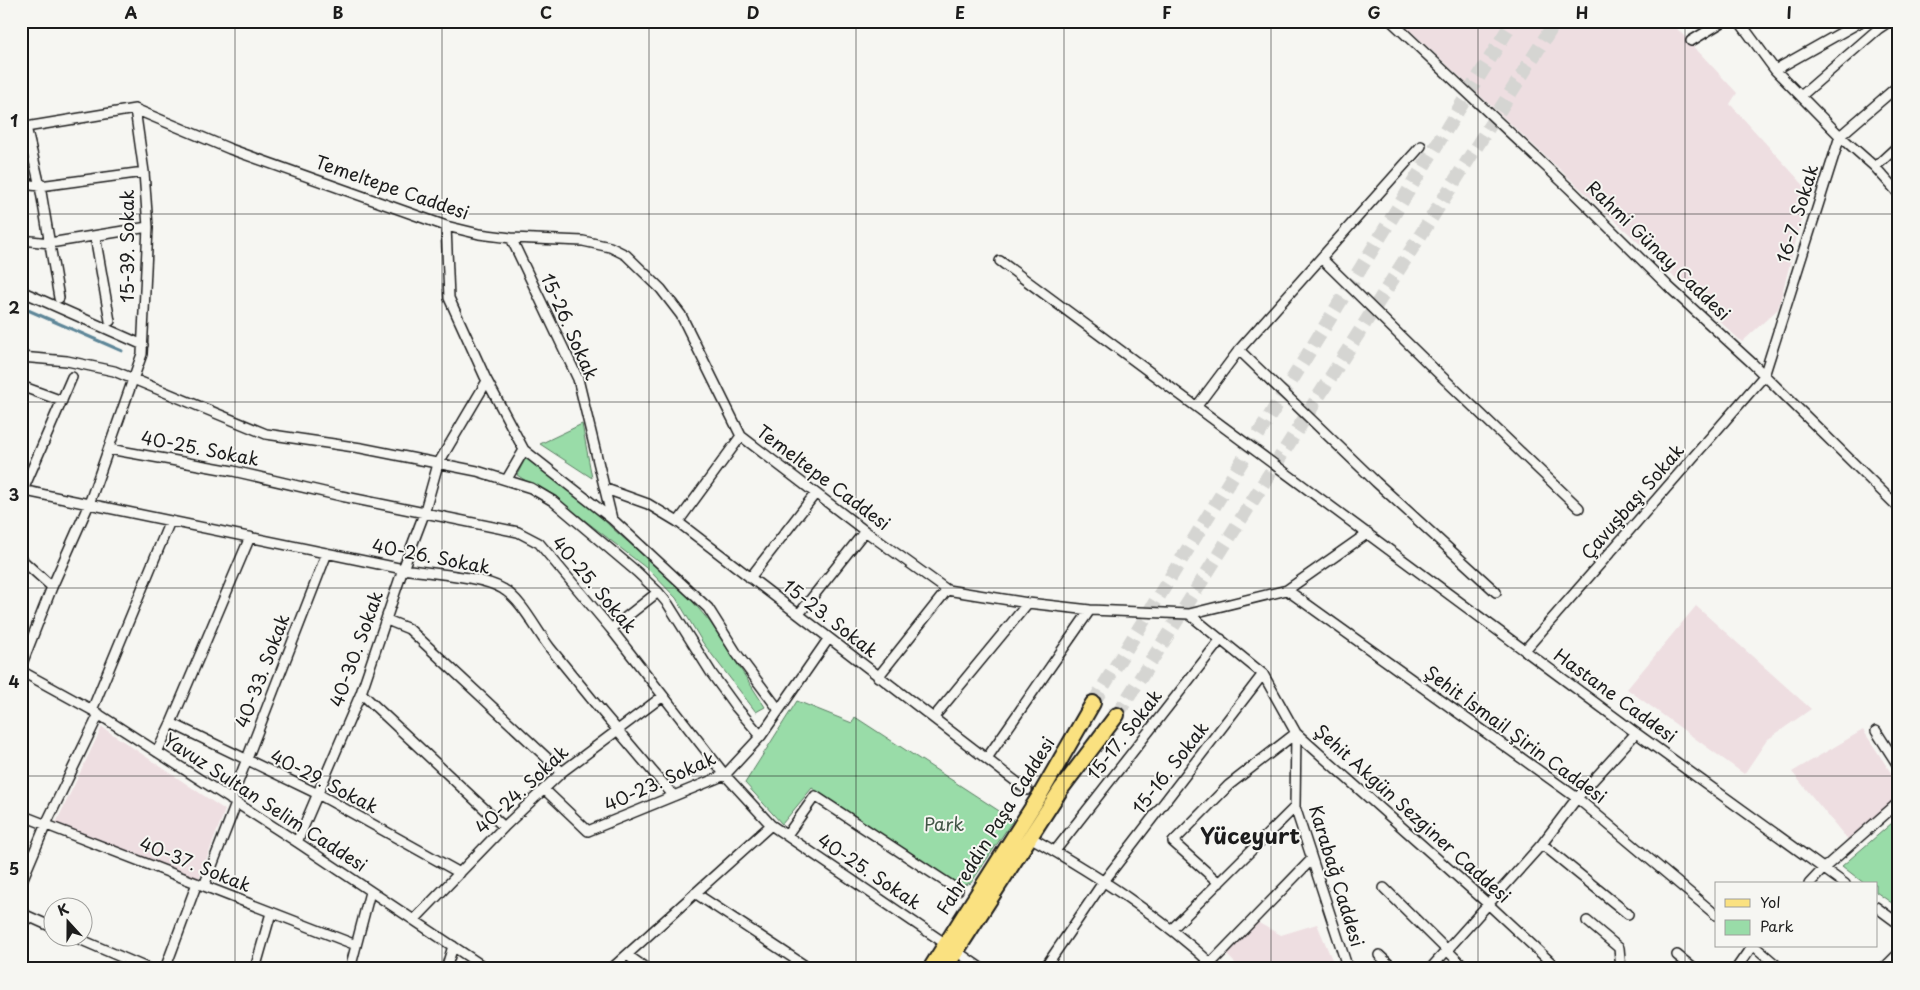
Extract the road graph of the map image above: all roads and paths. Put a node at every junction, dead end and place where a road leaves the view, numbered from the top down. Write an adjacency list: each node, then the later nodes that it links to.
1 (1391, 21): 34 (street, Rahmi Günay Caddesi)
2 (1724, 21): 6 (street)
3 (1739, 21): 7 (street)
4 (1862, 21): 7 (street)
5 (1890, 21): 9 (street)
6 (1691, 41)
7 (1775, 70): 9 (street)
8 (1899, 85): 12 (street)
9 (1801, 96): 12 (street)
10 (135, 109): 11 (street); 16 (street, 15-39. Sokak); 20 (street, Temeltepe Caddesi)
11 (24, 126): 18 (street)
12 (1840, 136): 15 (street); 34 (street, 16-7. Sokak)
13 (1899, 145): 15 (street)
14 (1422, 146): 26 (street)
15 (1875, 167): 19 (street)
16 (144, 172): 18 (street); 21 (street, 15-39. Sokak)
17 (21, 184): 18 (street)
18 (40, 186): 25 (street)
19 (1898, 190)
20 (446, 226): 23 (street, Temeltepe Caddesi); 37 (street)
21 (148, 227): 22 (street); 31 (street, 15-39. Sokak)
22 (95, 236): 25 (street); 30 (street)
23 (511, 238): 41 (street, Temeltepe Caddesi); 46 (street, 15-26. Sokak)
24 (21, 240): 25 (street)
25 (50, 243): 29 (street)
26 (1320, 258): 32 (street); 50 (street)
27 (1000, 261): 40 (street, Hastane Caddesi)
28 (21, 291): 31 (street)
29 (59, 298)
30 (110, 320)
31 (143, 350): 36 (street, 15-39. Sokak)
32 (1239, 350): 40 (street); 67 (street)
33 (21, 356): 36 (street)
34 (1764, 376): 51 (street, Rahmi Günay Caddesi); 77 (street, Çavuşbaşı Sokak)
35 (72, 377): 39 (street)
36 (133, 380): 42 (street, 15-39. Sokak); 44 (street)
37 (487, 381): 43 (street); 44 (street, 40-30. Sokak)
38 (21, 386): 39 (street)
39 (62, 401): 47 (street)
40 (1196, 406): 57 (street, Hastane Caddesi)
41 (740, 436): 48 (street, Temeltepe Caddesi); 55 (street)
42 (109, 448): 49 (street, 15-39. Sokak); 52 (street, 40-25. Sokak)
43 (524, 450): 45 (street); 53 (street)
44 (438, 464): 45 (street); 52 (street, 40-30. Sokak)
45 (507, 479): 66 (street)
46 (606, 489): 53 (street, 15-26. Sokak); 55 (street, 15-23. Sokak)
47 (22, 490): 49 (street, 40-26. Sokak)
48 (815, 494): 56 (street, Temeltepe Caddesi); 62 (street)
49 (89, 504): 54 (street, 40-26. Sokak); 63 (street, 15-39. Sokak)
50 (1580, 508)
51 (1899, 508)
52 (424, 514): 61 (street, 40-30. Sokak); 73 (street, 40-25. Sokak)
53 (612, 519): 85 (street)
54 (170, 521): 58 (street, 40-26. Sokak); 86 (street)
55 (678, 522): 62 (street, 15-23. Sokak)
56 (865, 531): 64 (street, Temeltepe Caddesi); 70 (street)
57 (1368, 533): 65 (street, Temeltepe Caddesi); 77 (street, Hastane Caddesi)
58 (250, 537): 59 (street, 40-26. Sokak); 89 (street)
59 (327, 553): 61 (street, 40-26. Sokak); 97 (street, 40-33. Sokak)
60 (21, 559): 63 (street)
61 (403, 570): 72 (street, 40-30. Sokak); 90 (street, 40-26. Sokak)
62 (750, 578): 70 (street, 15-23. Sokak)
63 (52, 587): 76 (street, 15-39. Sokak)
64 (947, 590): 68 (street, Temeltepe Caddesi); 81 (street)
65 (1288, 590): 71 (street, Temeltepe Caddesi); 105 (street, Şehit İsmail Şirin Caddesi)
66 (658, 592): 73 (street); 94 (street)
67 (1496, 592)
68 (1028, 603): 69 (street, Temeltepe Caddesi); 88 (street)
69 (1090, 610): 71 (street, Temeltepe Caddesi); 96 (street)
70 (799, 614): 74 (street, 15-23. Sokak)
71 (1190, 614): 75 (street, Şehit Akgün Sezginer Caddesi)
72 (387, 620): 82 (street, 40-30. Sokak); 99 (street)
73 (610, 629): 83 (street, 40-25. Sokak)
74 (829, 638): 81 (street, 15-23. Sokak); 85 (street, 40-23. Sokak)
75 (1220, 640): 80 (street, Şehit Akgün Sezginer Caddesi); 117 (street, 15-17. Sokak)
76 (24, 648): 78 (street, 15-39. Sokak)
77 (1525, 650): 93 (street, Hastane Caddesi)
78 (21, 666)
79 (21, 671): 86 (street, Yavuz Sultan Selim Caddesi)
80 (1263, 674): 92 (street, Şehit Akgün Sezginer Caddesi); 121 (street, 15-16. Sokak)
81 (878, 677): 88 (street, 15-23. Sokak)
82 (361, 693): 103 (street, 40-30. Sokak); 112 (street)
83 (663, 696): 90 (street, 40-24. Sokak); 100 (street, 40-25. Sokak)
84 (1093, 703): 145 (main road, Fahreddin Paşa Caddesi)
85 (779, 710): 94 (street, 40-23. Sokak)
86 (96, 712): 95 (street, Yavuz Sultan Selim Caddesi); 110 (street)
87 (1117, 715): 114 (main road, Fahreddin Paşa Caddesi)
88 (934, 717): 96 (street, 15-23. Sokak)
89 (171, 723): 95 (street); 97 (street, 40-29. Sokak)
90 (616, 730): 99 (street, 40-24. Sokak); 104 (street, 40-26. Sokak)
91 (1876, 731): 98 (street)
92 (1296, 733): 108 (street, Karabağ Caddesi); 125 (street); 131 (street, Şehit Akgün Sezginer Caddesi)
93 (1636, 733): 105 (street); 119 (street, Hastane Caddesi)
94 (761, 736): 100 (street, 40-23. Sokak)
95 (157, 752): 106 (street, Yavuz Sultan Selim Caddesi)
96 (987, 758): 102 (street, 15-23. Sokak)
97 (246, 761): 103 (street, 40-29. Sokak); 106 (street, 40-33. Sokak)
98 (1899, 767)
99 (562, 772): 101 (street, 40-24. Sokak)
100 (725, 774): 104 (street, 40-23. Sokak); 111 (street, 40-25. Sokak)
101 (544, 790): 104 (street, 40-23. Sokak); 112 (street, 40-24. Sokak)
102 (1027, 790)
103 (318, 794): 115 (street, 40-30. Sokak); 120 (street, 40-29. Sokak)
104 (674, 796)
105 (1577, 798): 116 (street); 136 (street, Şehit İsmail Şirin Caddesi)
106 (233, 802): 115 (street, Yavuz Sultan Selim Caddesi); 126 (street, 40-33. Sokak)
107 (1899, 802): 119 (street)
108 (1296, 807): 118 (street, Karabağ Caddesi); 125 (street)
109 (21, 815): 110 (street, 40-37. Sokak)
110 (46, 824): 124 (street); 126 (street, 40-37. Sokak)
111 (771, 825): 113 (street, 40-25. Sokak); 130 (street)
112 (504, 827): 120 (street, 40-24. Sokak)
113 (787, 836): 128 (street); 145 (street, 40-25. Sokak)
114 (1030, 837): 117 (street); 145 (main road, Fahreddin Paşa Caddesi)
115 (297, 842): 129 (street, Yavuz Sultan Selim Caddesi)
116 (1542, 844): 131 (street); 135 (street)
117 (1055, 851): 121 (street)
118 (1312, 859): 153 (street); 168 (street, Karabağ Caddesi)
119 (1824, 868): 122 (street); 123 (street, Hastane Caddesi)
120 (460, 873): 137 (street, 40-24. Sokak)
121 (1104, 882): 141 (street); 155 (street, 15-16. Sokak)
122 (1811, 882)
123 (1842, 882)
124 (21, 883)
125 (1219, 883): 141 (street)
126 (200, 885): 134 (street, 40-37. Sokak); 157 (street, 40-33. Sokak)
127 (1384, 888): 148 (street)
128 (958, 890)
129 (370, 892): 137 (street, Yavuz Sultan Selim Caddesi); 143 (street)
130 (695, 893): 151 (street); 164 (street)
131 (1488, 903): 148 (street); 172 (street, Şehit Akgün Sezginer Caddesi)
132 (1878, 908): 140 (street)
133 (21, 913): 139 (street)
134 (271, 913): 143 (street, 40-37. Sokak); 158 (street)
135 (1628, 914)
136 (1715, 914)
137 (414, 920): 144 (street, Yavuz Sultan Selim Caddesi)
138 (1587, 921): 173 (street)
139 (42, 922)
140 (1899, 924)
141 (1172, 929): 153 (street)
142 (92, 944): 156 (street)
143 (356, 946): 159 (street)
144 (453, 946): 160 (street); 161 (street, Yavuz Sultan Selim Caddesi)
145 (951, 947): 165 (main road, Fahreddin Paşa Caddesi); 166 (main road, Fahreddin Paşa Caddesi); 167 (street, 40-25. Sokak)
146 (1752, 948): 175 (street)
147 (1756, 948): 176 (street)
148 (1446, 950): 170 (street); 171 (street)
149 (1899, 953): 154 (street)
150 (1677, 954): 174 (street)
151 (627, 955): 162 (street); 163 (street)
152 (1380, 956): 169 (street)
153 (1214, 966)
154 (1888, 967)
155 (1045, 968)
156 (149, 969)
157 (165, 969)
158 (255, 969)
159 (350, 969)
160 (446, 969)
161 (487, 969)
162 (612, 969)
163 (647, 969)
164 (810, 969)
165 (930, 969)
166 (945, 969)
167 (982, 969)
168 (1348, 969)
169 (1394, 969)
170 (1430, 969)
171 (1466, 969)
172 (1558, 969)
173 (1621, 969)
174 (1694, 969)
175 (1736, 969)
176 (1782, 969)

